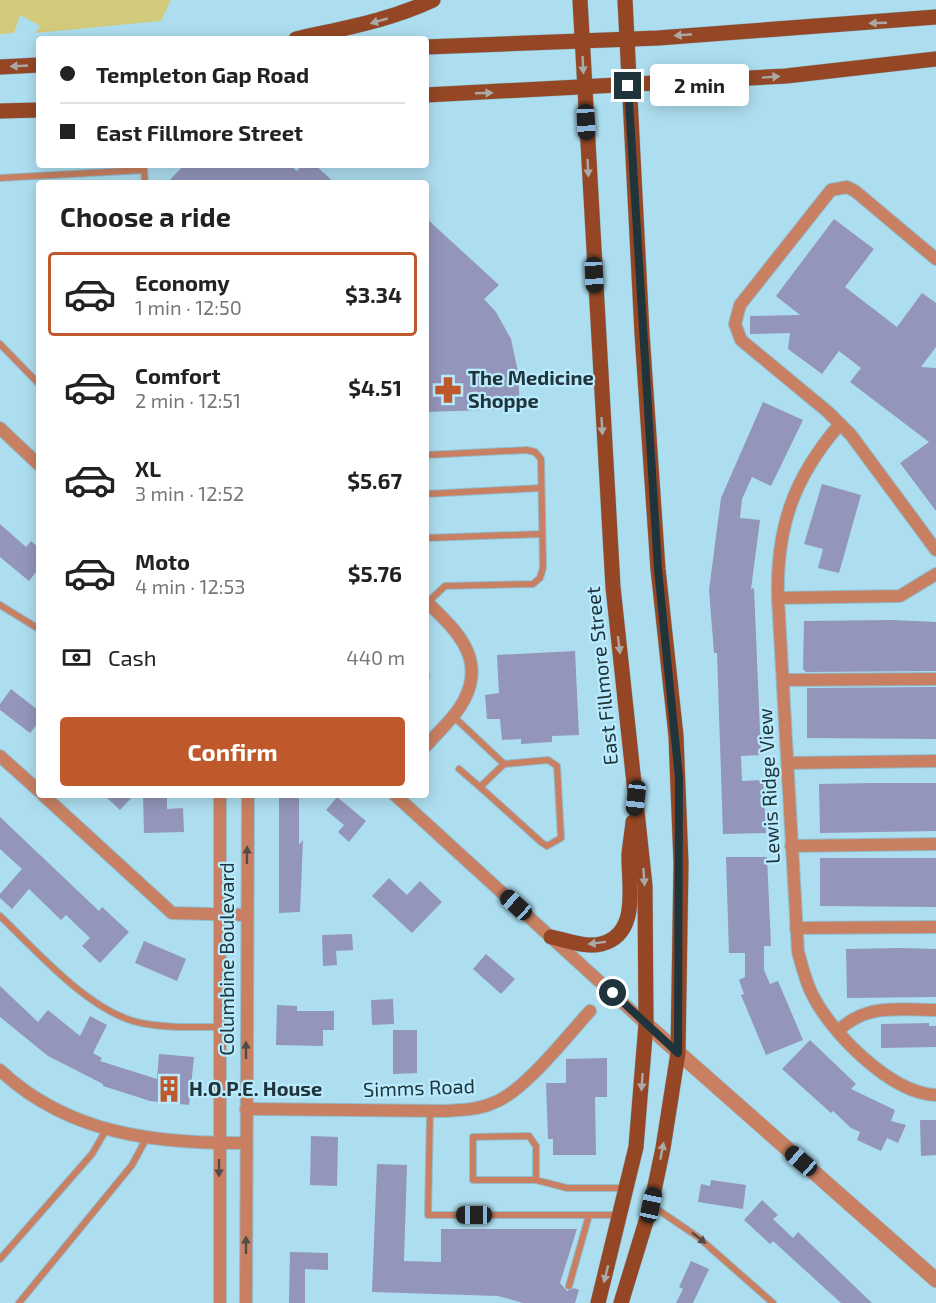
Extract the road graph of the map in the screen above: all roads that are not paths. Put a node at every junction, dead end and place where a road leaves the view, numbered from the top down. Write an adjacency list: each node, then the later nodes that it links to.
1 (433, 0): 5 (main road, one-way to 5)
2 (580, 0): 7 (main road, East Fillmore Street)
3 (625, 0): 6 (main road)
4 (936, 17): 6 (main road, one-way to 6)
5 (311, 36)
6 (627, 38): 7 (main road); 12 (main road)
7 (582, 40): 8 (main road); 13 (main road, East Fillmore Street, one-way to 13)
8 (429, 47)
9 (936, 59): 12 (main road, one-way to 9)
10 (36, 65): 11 (main road, one-way to 11)
11 (0, 66)
12 (628, 86): 13 (main road); 66 (main road)
13 (584, 89): 14 (main road, one-way to 13); 52 (main road, East Fillmore Street, one-way to 52)
14 (429, 95)
15 (36, 110): 16 (main road)
16 (0, 111)
17 (0, 178): 18 (lane)
18 (145, 180)
19 (936, 259): 22 (street)
20 (0, 344): 21 (lane)
21 (36, 381)
22 (840, 424): 30 (street); 32 (street, Lewis Ridge View)
23 (0, 428): 25 (street)
24 (429, 455): 26 (lane)
25 (36, 462)
26 (541, 488): 27 (lane); 28 (lane)
27 (429, 494)
28 (542, 534): 29 (lane); 33 (lane)
29 (429, 538)
30 (936, 550)
31 (936, 574): 32 (street)
32 (778, 598): 37 (street, Lewis Ridge View)
33 (429, 600)
34 (429, 604): 39 (street)
35 (0, 605): 36 (lane)
36 (36, 627)
37 (783, 680): 38 (street); 43 (street, Lewis Ridge View)
38 (936, 680)
39 (453, 716): 40 (street); 44 (lane)
40 (429, 743)
41 (0, 756): 47 (street)
42 (936, 761): 43 (street)
43 (788, 763): 54 (street, Lewis Ridge View)
44 (504, 764): 46 (lane); 46 (lane)
45 (459, 769): 46 (lane)
46 (480, 787)
47 (36, 788)
48 (46, 798): 55 (street)
49 (220, 798): 55 (street, Columbine Boulevard)
50 (248, 798): 56 (street, Columbine Boulevard, one-way to 50)
51 (398, 798): 60 (street)
52 (636, 798): 60 (main road, one-way to 60); 63 (main road, East Fillmore Street, one-way to 63)
53 (936, 844): 54 (street)
54 (791, 846): 59 (street, Lewis Ridge View)
55 (219, 915): 56 (street); 64 (street, Columbine Boulevard)
56 (247, 915): 69 (street, Columbine Boulevard, one-way to 56)
57 (0, 916): 64 (lane)
58 (936, 927): 59 (street)
59 (796, 928): 65 (street, Lewis Ridge View)
60 (551, 936): 63 (street)
61 (936, 1010): 65 (street)
62 (590, 1011): 70 (street, Simms Road)
63 (646, 1024): 66 (street); 76 (main road, East Fillmore Street, one-way to 76)
64 (219, 1027): 73 (street, Columbine Boulevard)
65 (838, 1031): 68 (street, Lewis Ridge View)
66 (678, 1053): 77 (main road, one-way to 66); 81 (street)
67 (0, 1070): 71 (street)
68 (936, 1095)
69 (246, 1109): 70 (street, Simms Road); 74 (street, Columbine Boulevard)
70 (430, 1111): 78 (lane)
71 (106, 1130): 72 (street); 80 (lane)
72 (146, 1138): 73 (street); 83 (lane)
73 (219, 1143): 74 (street); 84 (street, Columbine Boulevard, one-way to 84)
74 (246, 1143): 85 (street, Columbine Boulevard, one-way to 74)
75 (536, 1180): 75 (lane); 76 (lane)
76 (627, 1189): 79 (main road, East Fillmore Street)
77 (651, 1205): 87 (main road); 88 (lane, one-way to 88)
78 (589, 1215): 79 (lane); 82 (lane)
79 (621, 1215): 86 (main road, East Fillmore Street, one-way to 86)
80 (0, 1258)
81 (936, 1280)
82 (569, 1286)
83 (19, 1303)
84 (220, 1303)
85 (246, 1303)
86 (598, 1303)
87 (621, 1303)
88 (772, 1303)

